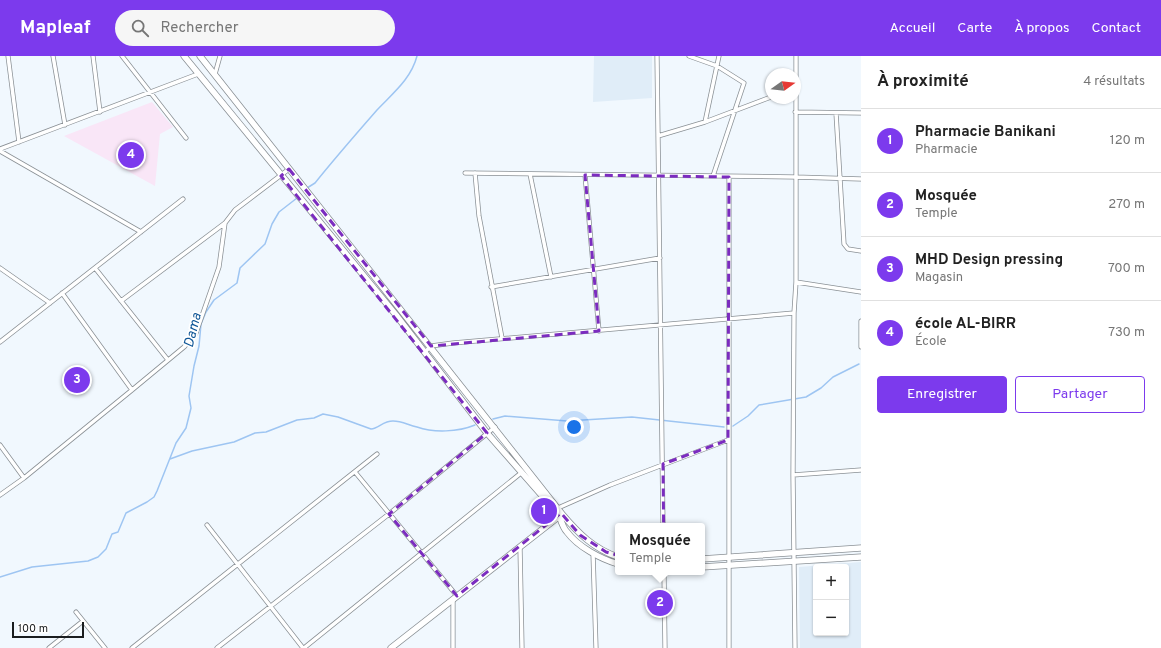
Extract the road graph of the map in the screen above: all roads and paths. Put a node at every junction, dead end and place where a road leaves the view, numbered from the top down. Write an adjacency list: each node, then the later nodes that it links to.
1 (8, 56): 28 (street)
2 (53, 56): 25 (street)
3 (93, 56): 19 (street)
4 (122, 56): 16 (street)
5 (184, 56): 14 (street)
6 (200, 56): 15 (street)
7 (220, 56): 15 (street)
8 (657, 56): 26 (street)
9 (689, 56): 12 (street)
10 (719, 56): 12 (street)
11 (796, 56): 13 (street)
12 (717, 66): 20 (street); 24 (street)
13 (796, 68)
14 (198, 74): 16 (street); 35 (street)
15 (215, 74): 30 (street)
16 (150, 92): 19 (street); 27 (street)
17 (765, 99): 20 (street)
18 (795, 104): 21 (street)
19 (100, 112): 25 (street)
20 (733, 112): 24 (street); 37 (street)
21 (795, 112): 22 (street); 39 (street)
22 (836, 112): 23 (street); 40 (street)
23 (861, 113)
24 (705, 122): 26 (street)
25 (65, 125): 28 (street)
26 (658, 136): 36 (street)
27 (186, 138)
28 (19, 142): 29 (street)
29 (0, 150): 44 (street)
30 (289, 169): 35 (street); 64 (street)
31 (465, 173): 32 (street)
32 (475, 173): 33 (street); 52 (street)
33 (530, 174): 34 (street); 50 (street)
34 (585, 175): 36 (street); 49 (street)
35 (282, 176): 43 (street); 66 (street)
36 (659, 176): 37 (street); 46 (street)
37 (713, 176): 38 (street)
38 (729, 177): 39 (street); 58 (street)
39 (795, 177): 40 (street); 51 (street)
40 (841, 178): 41 (street); 45 (street)
41 (861, 179)
42 (183, 199): 44 (street)
43 (225, 223): 55 (street); 67 (street)
44 (141, 232): 48 (street)
45 (861, 251)
46 (660, 258): 49 (street); 60 (street)
47 (0, 268): 56 (street)
48 (95, 268): 54 (street); 55 (street)
49 (595, 271): 50 (street); 61 (street)
50 (551, 277): 52 (street)
51 (796, 282): 53 (street); 57 (street)
52 (491, 287): 62 (street)
53 (861, 292)
54 (62, 293): 56 (street); 68 (street)
55 (121, 301): 67 (street)
56 (50, 303): 63 (street)
57 (794, 313): 58 (street); 78 (street)
58 (729, 318): 60 (street); 71 (street)
59 (861, 321): 65 (street)
60 (661, 324): 61 (street); 74 (street)
61 (599, 331): 62 (street)
62 (502, 338): 64 (street)
63 (0, 342)
64 (431, 346): 66 (street); 69 (street)
65 (861, 347)
66 (425, 352): 70 (street)
67 (168, 360): 68 (street)
68 (132, 390): 79 (street)
69 (495, 427): 70 (street); 81 (street)
70 (487, 433): 77 (street); 82 (street)
71 (728, 440): 74 (street); 92 (street)
72 (0, 445): 79 (street)
73 (377, 454): 76 (street)
74 (663, 464): 81 (street); 84 (street)
75 (861, 470): 78 (street)
76 (355, 472): 82 (street); 97 (street)
77 (521, 474): 83 (street); 90 (street)
78 (793, 475): 88 (street)
79 (24, 478): 80 (street)
80 (0, 495)
81 (558, 508): 83 (street)
82 (389, 514): 90 (street); 102 (street)
83 (560, 515): 86 (street); 89 (street); 91 (street)
84 (664, 523)
85 (207, 525): 97 (street)
86 (520, 546): 101 (street); 112 (street)
87 (861, 548): 88 (street)
88 (795, 552): 92 (street); 95 (street)
89 (593, 553): 96 (street); 113 (street)
90 (422, 554): 101 (street); 109 (street)
91 (615, 555)
92 (729, 557): 94 (street); 98 (street)
93 (861, 557): 95 (street)
94 (705, 559)
95 (795, 560): 98 (street); 116 (street)
96 (615, 563)
97 (238, 564): 102 (street); 107 (street)
98 (729, 565): 99 (street); 115 (street)
99 (705, 567)
100 (664, 575): 114 (street)
101 (455, 598): 110 (street); 111 (street)
102 (271, 606): 108 (street); 109 (street)
103 (76, 612): 104 (street)
104 (83, 621): 105 (street); 106 (street)
105 (48, 648)
106 (105, 648)
107 (132, 648)
108 (217, 648)
109 (303, 648)
110 (390, 648)
111 (453, 648)
112 (522, 648)
113 (596, 648)
114 (665, 648)
115 (729, 648)
116 (795, 648)

